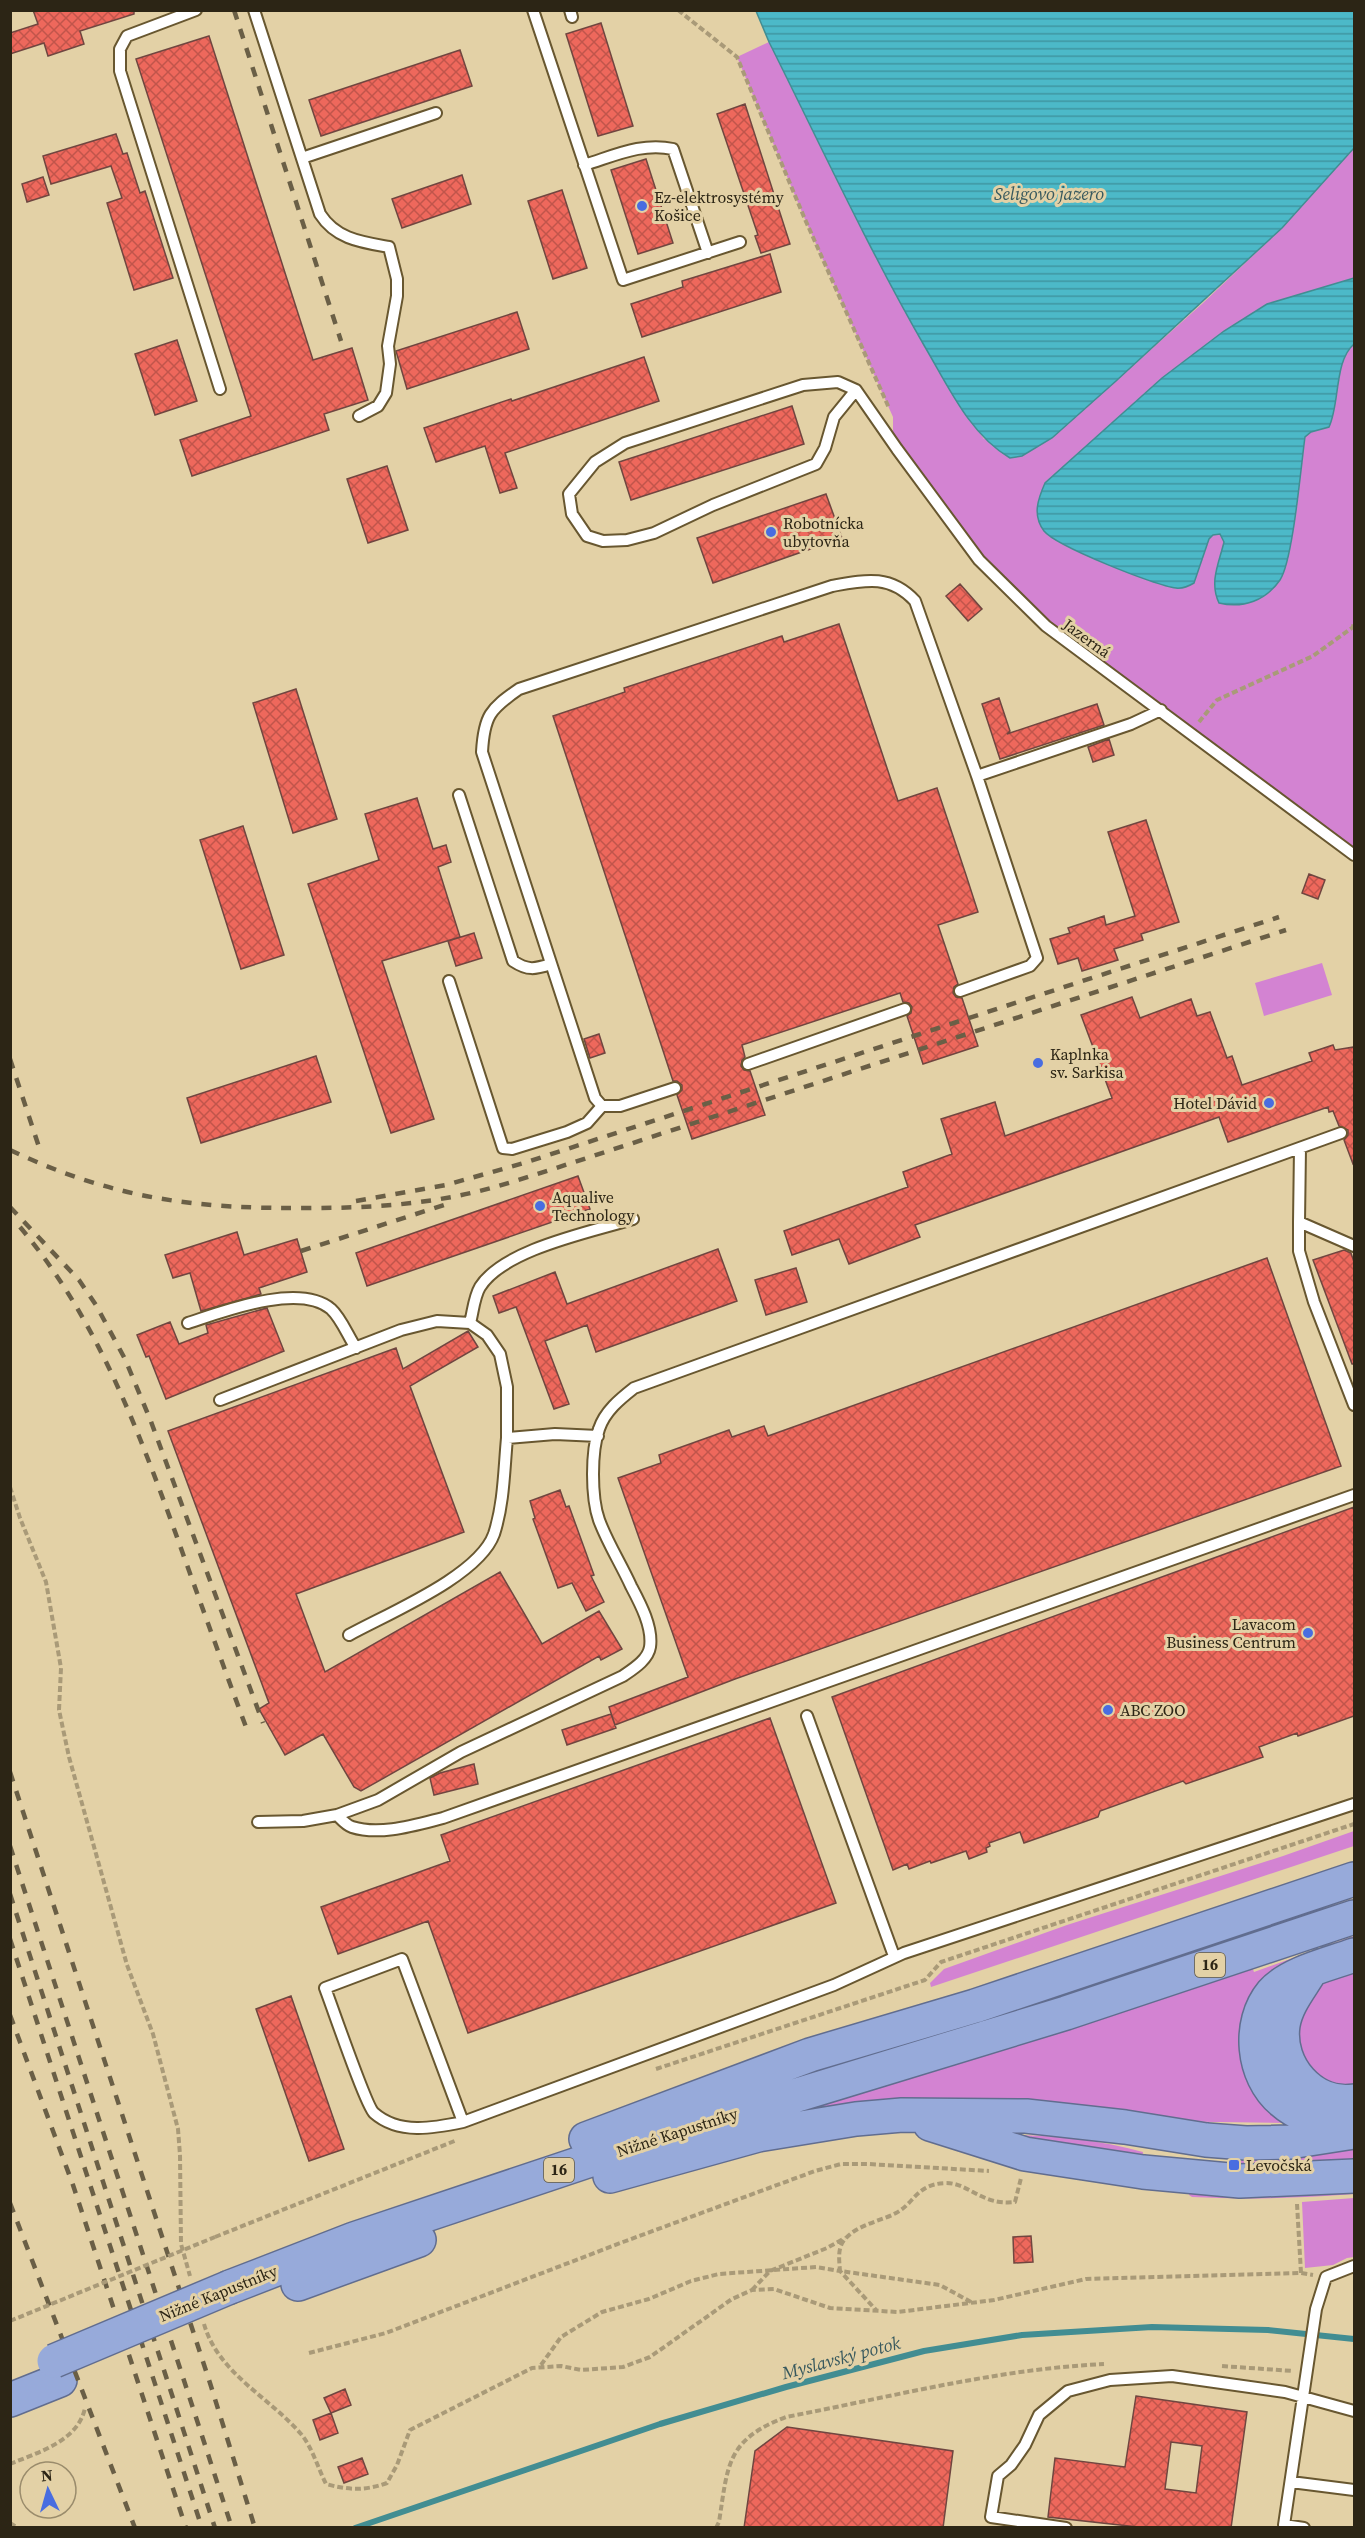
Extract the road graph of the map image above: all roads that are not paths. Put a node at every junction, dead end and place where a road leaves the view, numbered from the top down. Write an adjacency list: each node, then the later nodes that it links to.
1 (196, 10): 9 (lane)
2 (254, 10): 5 (lane)
3 (533, 10): 6 (lane)
4 (436, 113): 5 (lane)
5 (302, 158): 11 (lane)
6 (584, 165): 8 (lane); 8 (lane)
7 (740, 242): 8 (lane)
8 (708, 253)
9 (220, 389)
10 (856, 390): 10 (lane); 12 (lane, Jazerná)
11 (359, 416)
12 (1161, 710): 13 (lane); 15 (lane, Jazerná)
13 (976, 776): 16 (lane); 18 (lane)
14 (459, 795): 16 (lane)
15 (1354, 855)
16 (551, 964): 22 (lane)
17 (449, 981): 22 (lane)
18 (960, 991)
19 (905, 1009): 20 (lane)
20 (748, 1064)
21 (675, 1088): 22 (lane)
22 (602, 1106)
23 (1341, 1133): 24 (lane)
24 (1300, 1148): 26 (lane); 33 (lane)
25 (633, 1219): 29 (lane)
26 (1299, 1222): 27 (lane); 32 (lane)
27 (1354, 1246)
28 (188, 1323): 30 (lane)
29 (470, 1323): 30 (lane); 34 (lane)
30 (356, 1348): 31 (lane)
31 (220, 1400)
32 (1354, 1405)
33 (597, 1436): 34 (lane); 39 (lane)
34 (507, 1438): 36 (lane)
35 (1354, 1495): 39 (lane)
36 (349, 1635)
37 (807, 1716): 44 (lane)
38 (1354, 1804): 44 (lane)
39 (337, 1815): 40 (lane)
40 (258, 1822)
41 (1354, 1879): 52 (highway)
42 (1354, 1917): 52 (highway, Nižné Kapustníky / 16)
43 (1354, 1955): 45 (highway)
44 (894, 1956): 49 (lane)
45 (1311, 1971): 46 (highway); 48 (highway)
46 (1354, 2101)
47 (902, 2115): 50 (highway, 16); 51 (highway); 54 (highway, Nižné Kapustníky / 16)
48 (1354, 2121)
49 (463, 2122): 49 (lane)
50 (1354, 2133)
51 (1354, 2176)
52 (354, 2239): 54 (highway, Nižné Kapustníky / 16)
53 (1354, 2266): 57 (lane)
54 (233, 2297): 55 (highway, Nižné Kapustníky / 16, bridge)
55 (57, 2371): 56 (highway, Nižné Kapustníky / 16); 58 (highway, Nižné Kapustníky / 16)
56 (10, 2380)
57 (1303, 2397): 59 (lane); 60 (lane); 62 (lane)
58 (10, 2400)
59 (1354, 2411)
60 (1291, 2482): 61 (lane); 63 (lane)
61 (1354, 2490)
62 (1066, 2528)
63 (1304, 2528)

